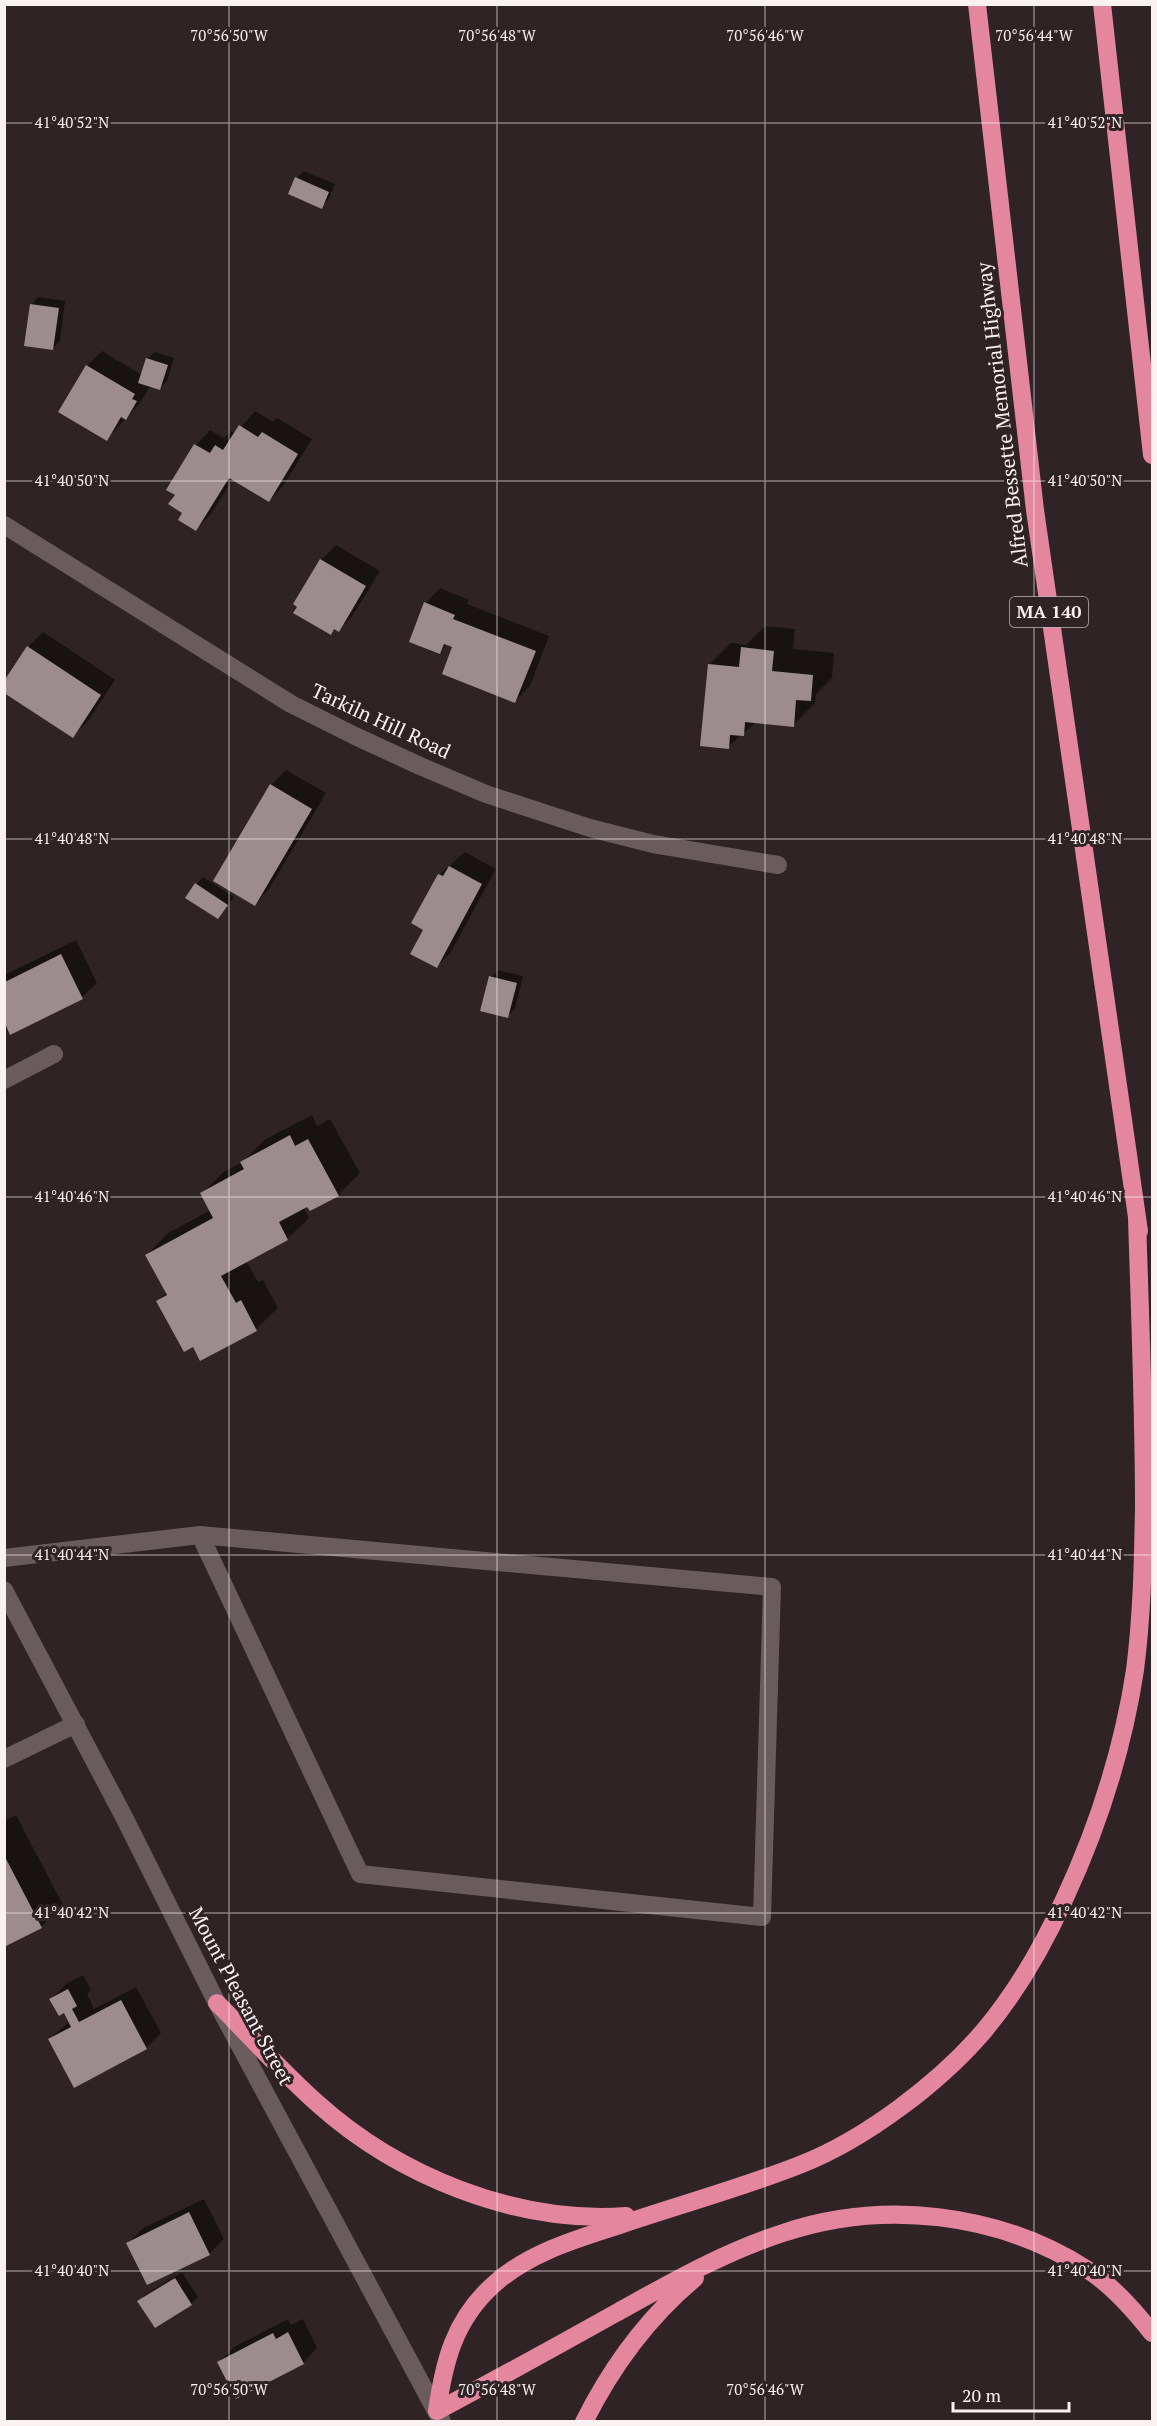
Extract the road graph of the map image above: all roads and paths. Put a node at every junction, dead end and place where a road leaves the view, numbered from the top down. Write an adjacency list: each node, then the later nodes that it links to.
1 (977, 4): 8 (highway, Alfred Bessette Memorial Highway / MA 140)
2 (1102, 4): 3 (highway)
3 (1152, 455)
4 (4, 525): 5 (street, Tarkiln Hill Road)
5 (778, 865)
6 (54, 1054): 7 (street)
7 (4, 1080)
8 (1137, 1218): 9 (highway, Alfred Bessette Memorial Highway / MA 140); 16 (highway)
9 (1152, 1318)
10 (200, 1535): 10 (street); 11 (street)
11 (4, 1557)
12 (4, 1590): 13 (street, Mount Pleasant Street)
13 (76, 1724): 14 (street); 15 (street, Mount Pleasant Street)
14 (4, 1759)
15 (217, 2003): 16 (highway); 19 (street, Mount Pleasant Street)
16 (651, 2214): 19 (highway)
17 (734, 2252): 18 (highway); 19 (highway); 20 (highway)
18 (1152, 2333)
19 (440, 2416)
20 (584, 2421)

